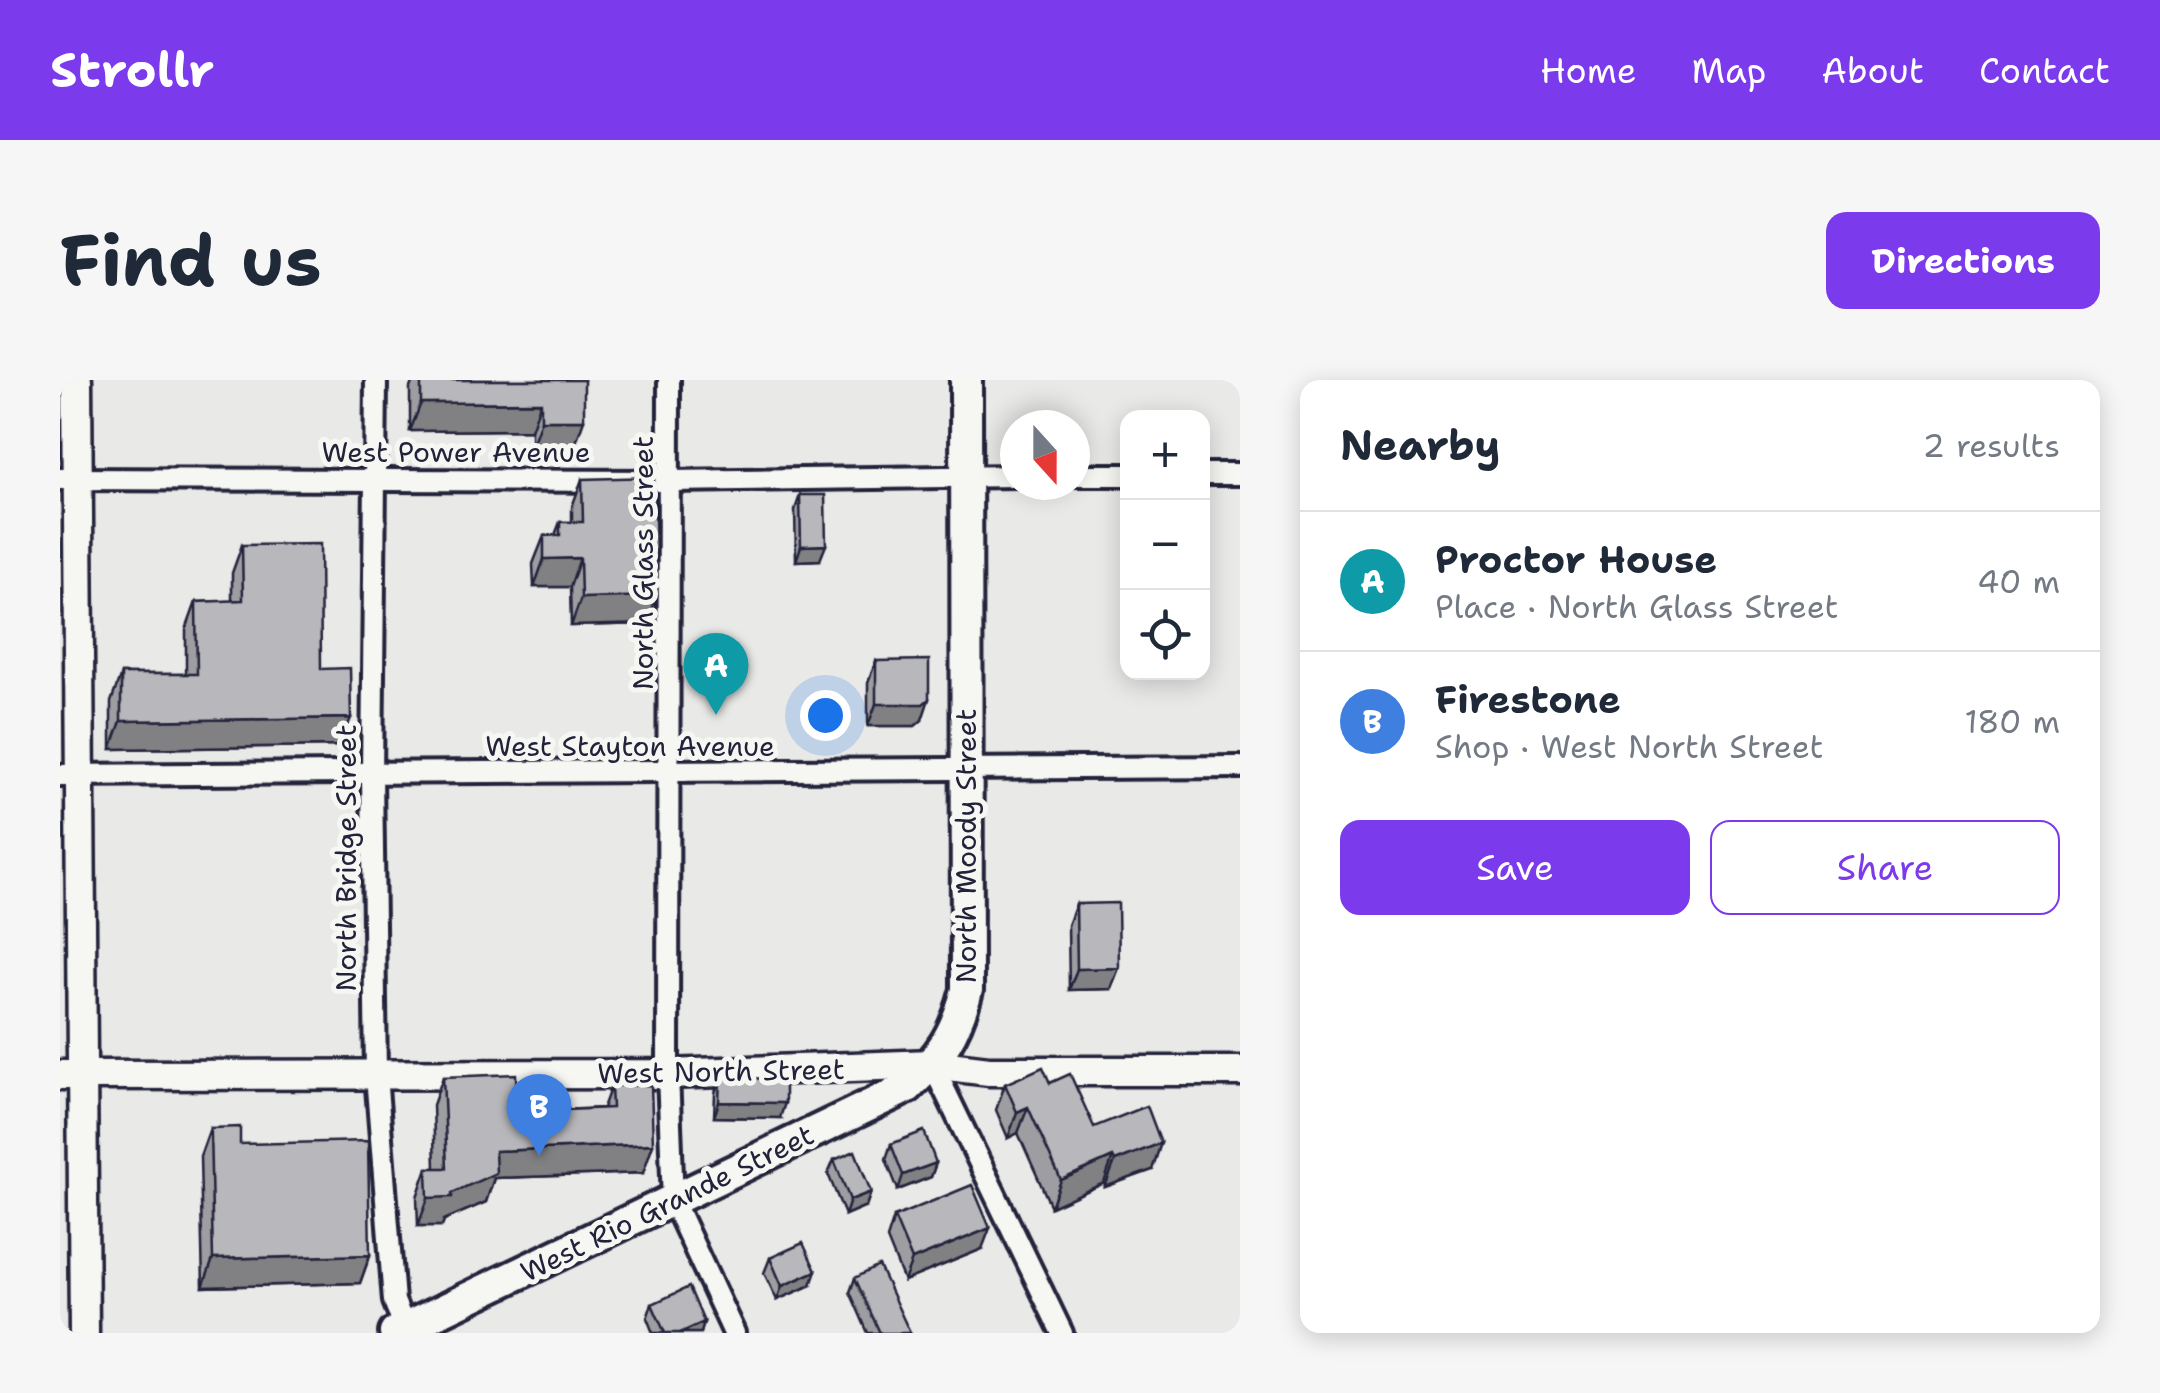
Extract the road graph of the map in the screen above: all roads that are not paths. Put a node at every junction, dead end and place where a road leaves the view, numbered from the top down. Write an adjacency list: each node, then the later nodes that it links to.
1 (76, 380): 12 (street)
2 (376, 380): 11 (street, North Bridge Street)
3 (669, 380): 13 (street, North Glass Street)
4 (966, 380): 9 (main road, North Moody Street)
5 (1210, 474): 6 (street)
6 (1240, 474)
7 (1090, 475): 8 (street)
8 (1120, 475)
9 (966, 476): 10 (street, West Power Avenue); 13 (street, West Power Avenue); 15 (main road, North Moody Street)
10 (1000, 476)
11 (376, 478): 12 (street, West Power Avenue); 13 (street, West Power Avenue); 18 (street, North Bridge Street)
12 (69, 479): 17 (street)
13 (671, 481): 16 (street, North Glass Street)
14 (1240, 767): 15 (street, West Stayton Avenue)
15 (966, 771): 16 (street, West Stayton Avenue); 19 (main road, North Moody Street)
16 (671, 774): 18 (street, West Stayton Avenue); 21 (street, North Glass Street)
17 (70, 775): 18 (street, West Stayton Avenue); 22 (street)
18 (372, 775): 23 (street, North Bridge Street)
19 (932, 1064): 20 (street, West North Street); 21 (street, West North Street); 24 (main road, West Rio Grande Street); 28 (street)
20 (1240, 1071)
21 (668, 1074): 23 (street, West North Street); 24 (street, North Glass Street)
22 (70, 1075): 23 (street, West North Street); 26 (street)
23 (376, 1075): 25 (street, North Bridge Street)
24 (673, 1201): 25 (main road, West Rio Grande Street); 27 (street, North Glass Street)
25 (402, 1331)
26 (84, 1333)
27 (734, 1333)
28 (1062, 1333)

